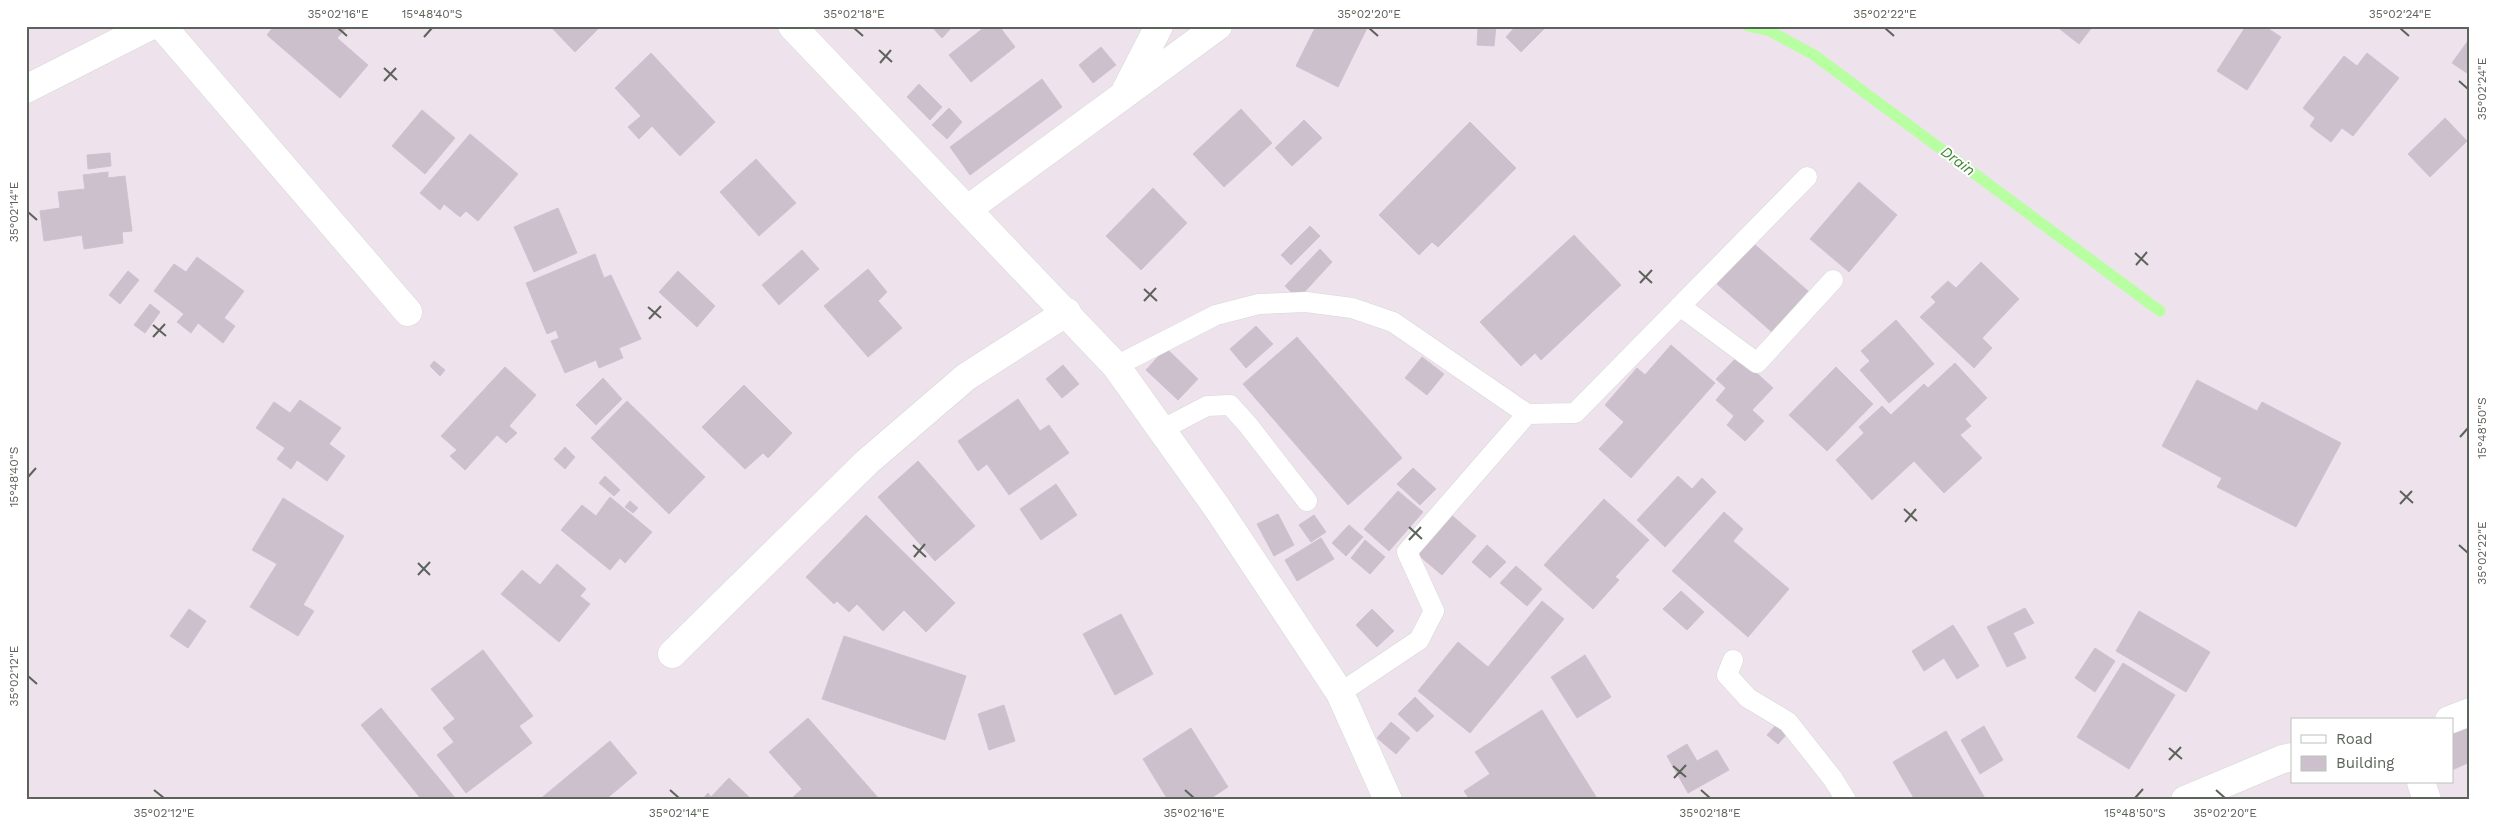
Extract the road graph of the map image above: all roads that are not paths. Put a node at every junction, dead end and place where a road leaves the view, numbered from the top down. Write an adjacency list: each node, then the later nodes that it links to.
1 (150, 26): 6 (street)
2 (162, 26): 12 (street)
3 (792, 26): 9 (street)
4 (1159, 26): 7 (street)
5 (1218, 26): 7 (street)
6 (26, 89)
7 (1123, 96): 9 (street)
8 (1807, 177): 11 (lane)
9 (968, 209): 13 (street)
10 (1833, 280): 11 (lane)
11 (1680, 306): 15 (lane)
12 (408, 312)
13 (1067, 312): 14 (street); 18 (street)
14 (1116, 366): 15 (lane); 16 (street)
15 (1527, 414): 20 (lane)
16 (1163, 430): 17 (lane); 20 (street)
17 (1307, 501)
18 (672, 654)
19 (1733, 660): 26 (lane)
20 (1340, 693): 25 (street)
21 (2470, 712): 22 (street)
22 (2454, 718)
23 (2291, 757): 27 (street)
24 (2422, 784): 28 (street)
25 (1388, 800)
26 (1846, 800)
27 (2184, 800)
28 (2428, 800)

